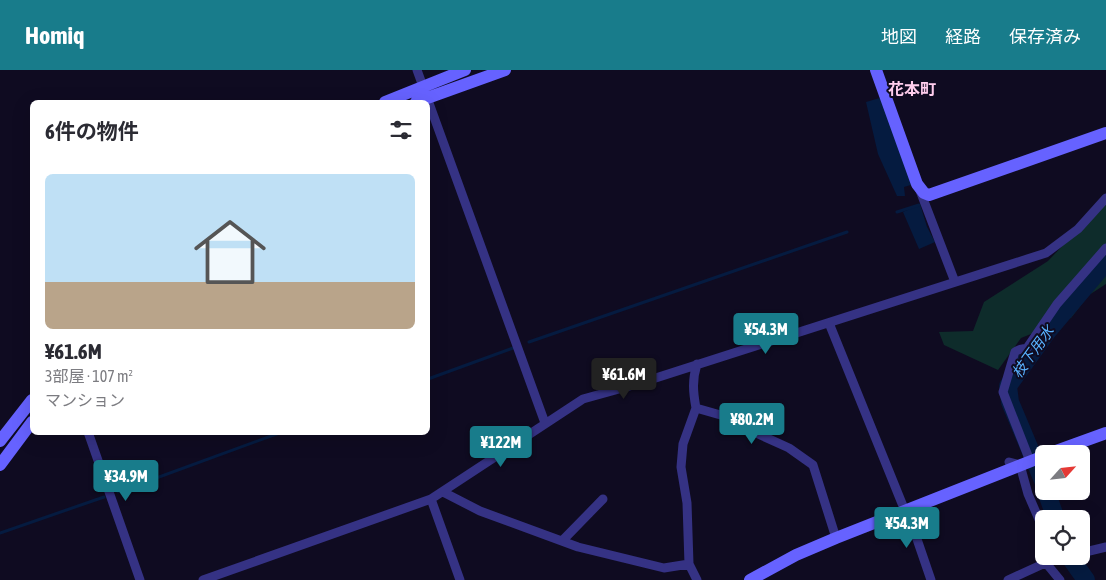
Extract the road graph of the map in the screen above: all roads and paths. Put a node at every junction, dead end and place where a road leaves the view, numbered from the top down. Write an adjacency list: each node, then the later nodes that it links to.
1 (417, 70): 5 (street)
2 (465, 70): 5 (street)
3 (504, 70): 5 (street)
4 (876, 70): 9 (street)
5 (422, 95): 6 (street)
6 (396, 100)
7 (430, 116): 17 (street)
8 (1106, 133): 9 (street)
9 (919, 188): 12 (street)
10 (1106, 198): 12 (street)
11 (1106, 248): 22 (street)
12 (955, 282): 13 (street)
13 (828, 323): 14 (street); 27 (street)
14 (697, 364): 16 (street); 17 (street)
15 (30, 403): 21 (street)
16 (696, 408): 29 (street); 33 (street)
17 (545, 423): 24 (street)
18 (30, 425): 23 (street)
19 (1106, 433): 22 (street)
20 (89, 435): 36 (street)
21 (0, 441)
22 (1032, 459): 27 (street); 28 (street)
23 (0, 465)
24 (443, 492): 25 (street); 30 (street)
25 (430, 499): 37 (street); 38 (street)
26 (603, 499): 30 (street)
27 (907, 510): 29 (street); 41 (street)
28 (1035, 510)
29 (836, 538): 40 (street)
30 (562, 541): 33 (street)
31 (1106, 546): 32 (street)
32 (1090, 550)
33 (689, 564): 39 (street)
34 (1036, 565): 42 (street)
35 (1051, 565): 43 (street)
36 (140, 580)
37 (203, 580)
38 (460, 580)
39 (697, 580)
40 (749, 580)
41 (931, 580)
42 (1008, 580)
43 (1060, 580)

